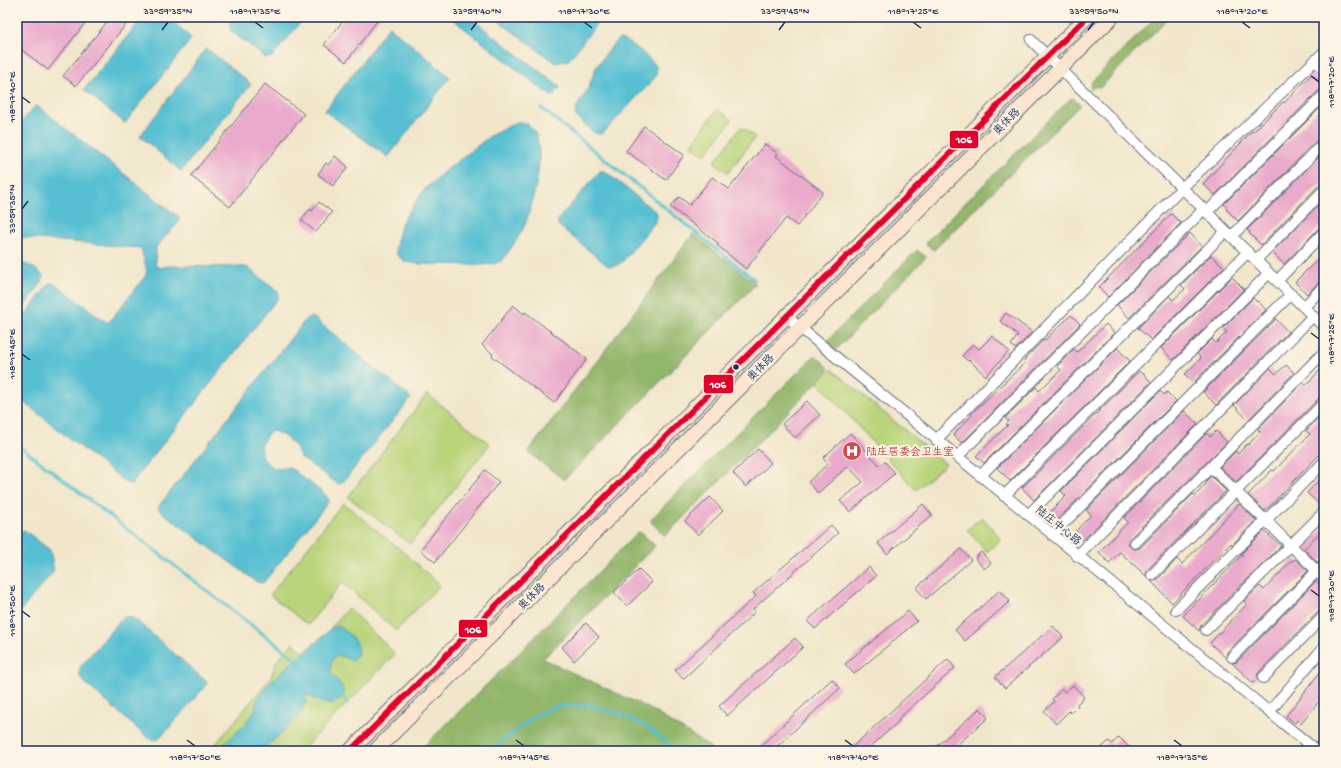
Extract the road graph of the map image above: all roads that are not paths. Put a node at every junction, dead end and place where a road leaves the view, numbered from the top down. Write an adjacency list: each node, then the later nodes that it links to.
1 (1087, 17): 5 (main road, 奥体路)
2 (1112, 17): 7 (main road, 奥体路)
3 (1031, 40): 5 (street)
4 (1324, 52): 6 (street)
5 (1048, 56): 7 (street); 24 (main road, 奥体路)
6 (1315, 61): 8 (street); 11 (street)
7 (1060, 68): 11 (street); 26 (main road, 奥体路)
8 (1324, 70)
9 (1324, 95): 13 (street)
10 (1324, 143): 15 (street)
11 (1182, 188): 13 (street); 29 (street)
12 (1324, 190): 17 (street)
13 (1206, 211): 15 (street); 30 (street)
14 (1324, 232): 19 (street)
15 (1229, 233): 16 (street); 33 (street)
16 (1248, 252): 17 (street); 35 (street)
17 (1256, 260): 18 (street)
18 (1269, 273): 19 (street); 37 (street)
19 (1277, 281): 21 (street)
20 (1324, 286): 22 (street)
21 (1291, 294): 22 (street); 39 (street)
22 (1304, 307): 23 (street)
23 (1313, 316): 25 (street); 42 (street)
24 (786, 317): 26 (street, 陆庄中心路); 52 (main road, 奥体路)
25 (1324, 327)
26 (799, 328): 29 (street, 陆庄中心路); 53 (main road, 奥体路)
27 (1324, 352): 32 (street)
28 (1324, 403): 34 (street)
29 (936, 440): 30 (street, 陆庄中心路)
30 (957, 457): 33 (street, 陆庄中心路)
31 (1324, 462): 38 (street)
32 (1211, 467): 34 (street); 40 (street)
33 (980, 476): 35 (street, 陆庄中心路)
34 (1236, 491): 38 (street); 44 (street)
35 (1004, 496): 37 (street, 陆庄中心路)
36 (1324, 512): 41 (street)
37 (1028, 516): 39 (street, 陆庄中心路)
38 (1265, 520): 41 (street); 45 (street)
39 (1052, 536): 42 (street, 陆庄中心路)
40 (1135, 543)
41 (1291, 545): 43 (street); 47 (street)
42 (1078, 556): 51 (street, 陆庄中心路)
43 (1322, 571): 49 (street)
44 (1152, 575)
45 (1176, 610)
46 (1324, 616): 50 (street)
47 (1206, 630)
48 (1324, 646): 51 (street)
49 (1232, 657)
50 (1263, 678)
51 (1269, 712): 54 (street, 陆庄中心路)
52 (350, 751)
53 (375, 751)
54 (1317, 751)

